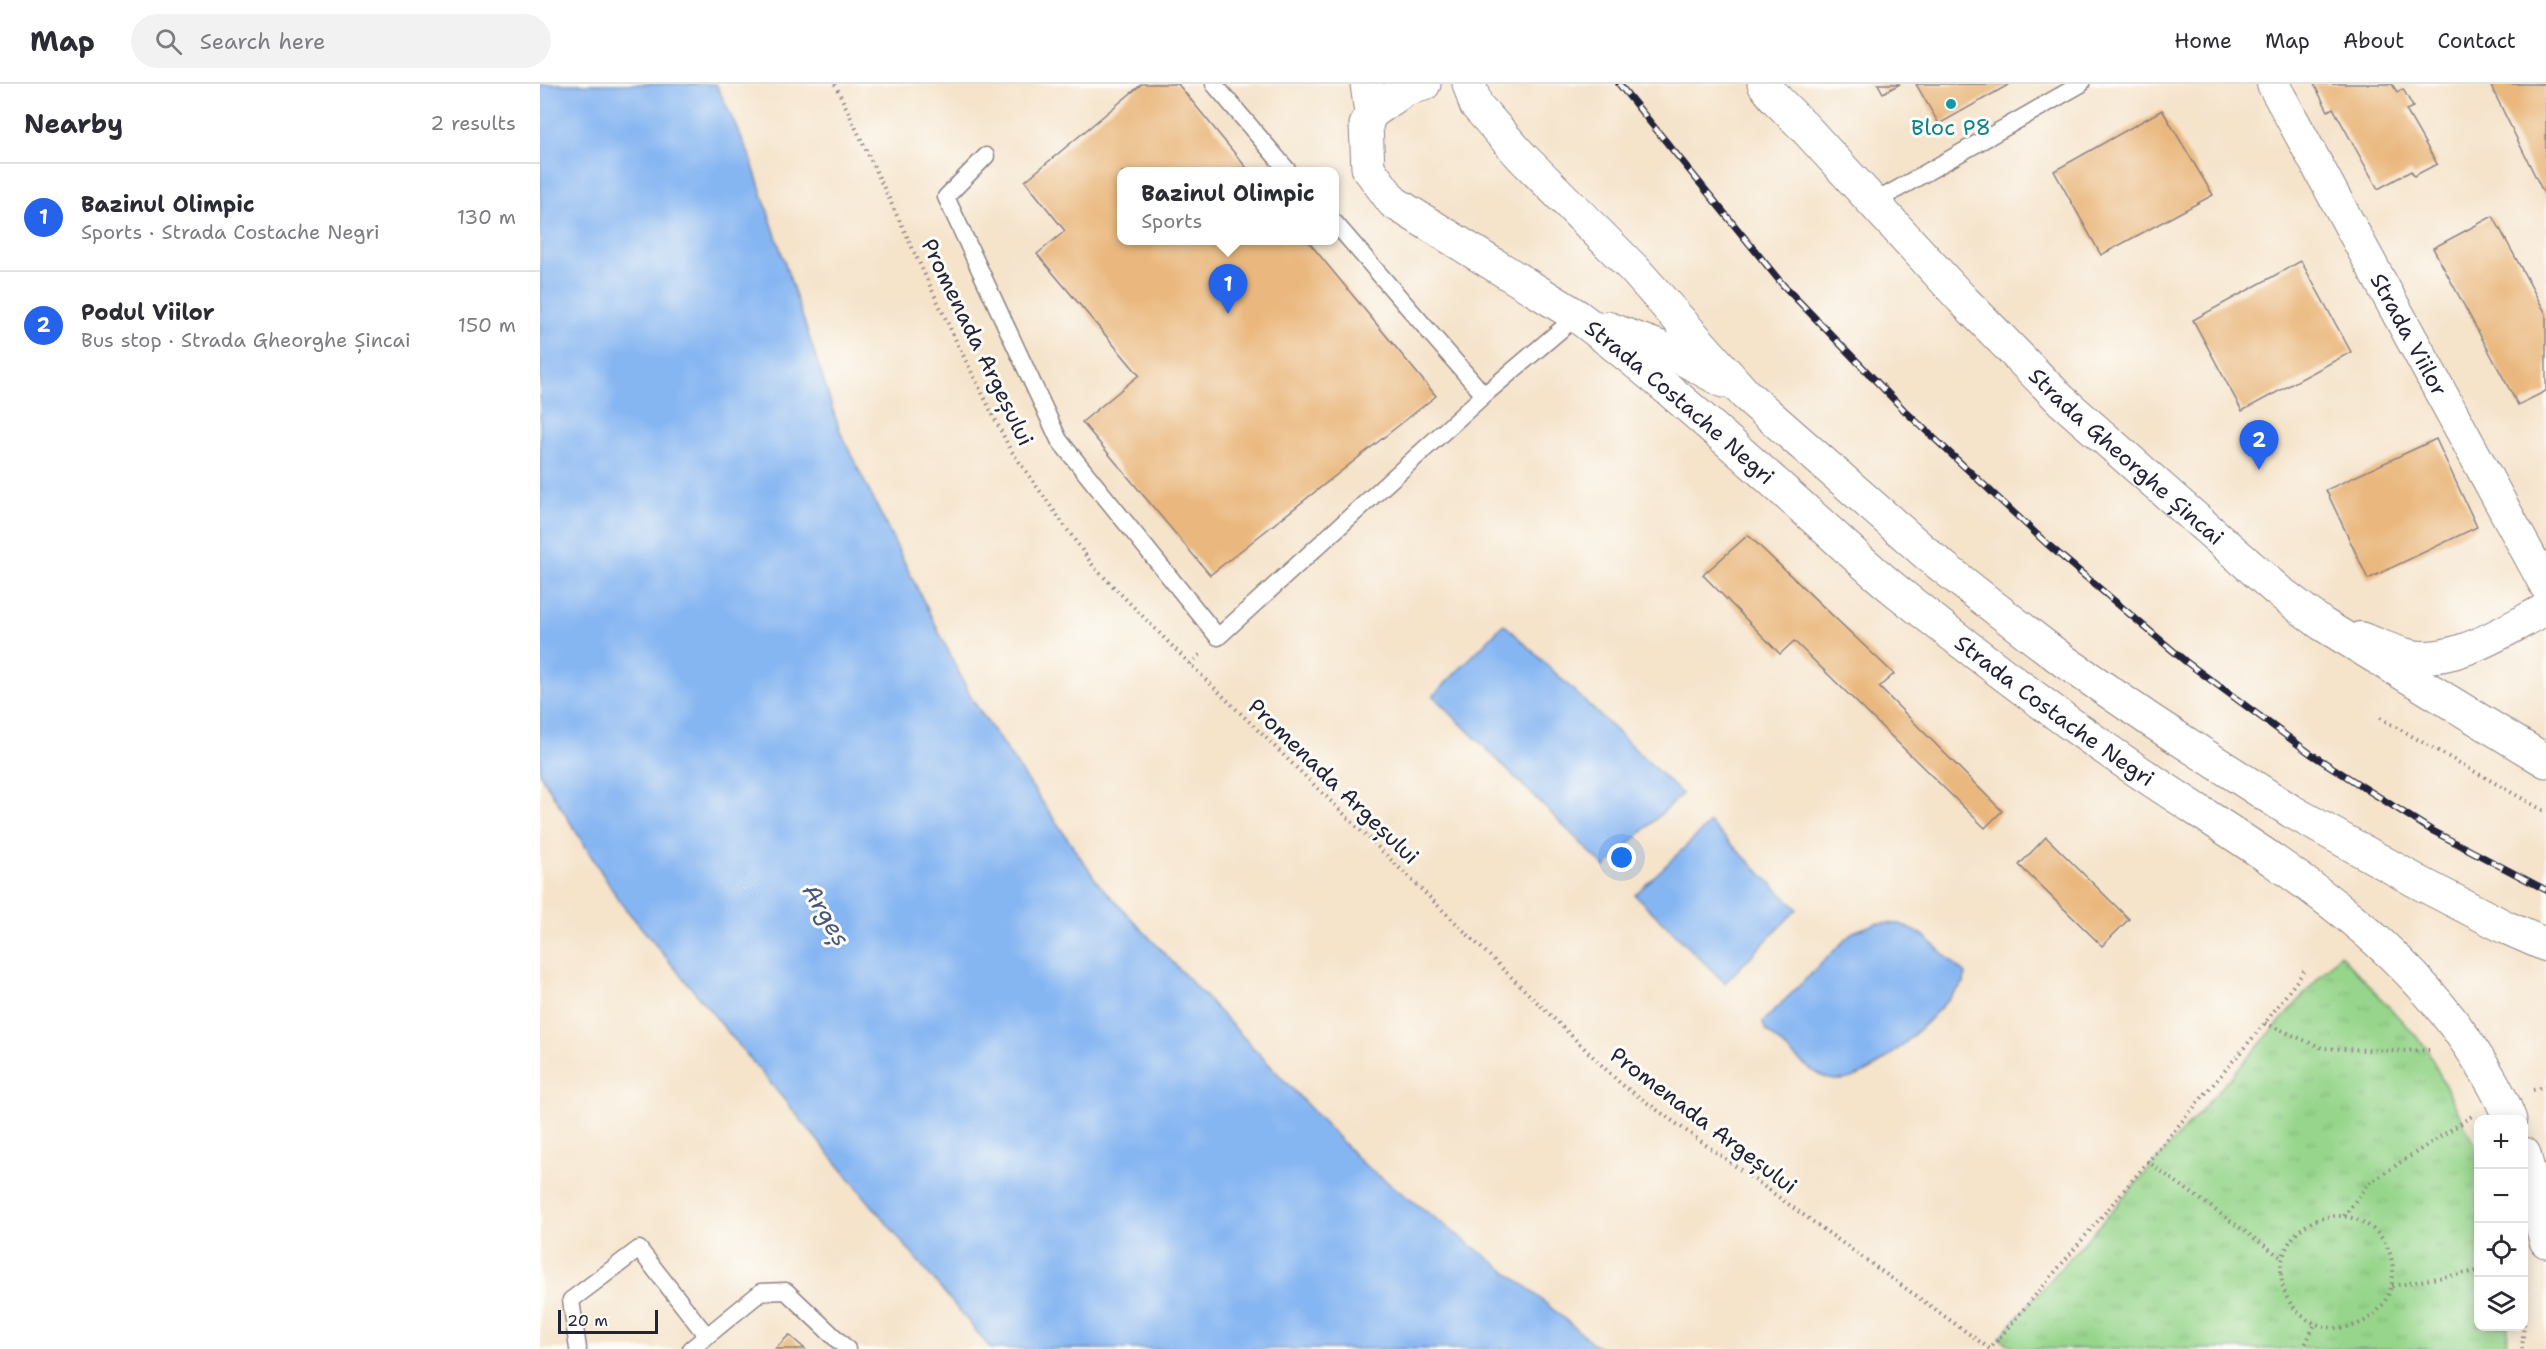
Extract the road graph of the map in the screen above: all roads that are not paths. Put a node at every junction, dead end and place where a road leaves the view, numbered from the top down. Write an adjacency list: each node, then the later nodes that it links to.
1 (1214, 84): 10 (lane)
2 (1424, 84): 8 (main road)
3 (1469, 84): 14 (main road, Strada Costache Negri)
4 (1745, 84): 7 (main road, Strada Gheorghe Șincai)
5 (2081, 84): 11 (lane)
6 (2273, 84): 16 (street, Strada Viilor)
7 (1770, 92): 11 (main road, Strada Gheorghe Șincai)
8 (1369, 99): 13 (main road, Strada Costache Negri)
9 (986, 156): 15 (lane)
10 (1286, 167)
11 (1873, 203): 18 (main road, Strada Gheorghe Șincai)
12 (1339, 228): 15 (lane)
13 (1577, 316): 14 (main road, Strada Costache Negri); 15 (lane); 21 (main road, Strada Costache Negri)
14 (1745, 394): 20 (main road, Strada Costache Negri)
15 (1484, 395)
16 (2546, 586)
17 (2546, 609): 18 (street)
18 (2322, 624): 19 (main road, Strada Gheorghe Șincai)
19 (2546, 761)
20 (2546, 945)
21 (2506, 1108)
22 (2527, 1169): 23 (main road)
23 (2546, 1241)
24 (706, 1335): 25 (lane); 26 (lane); 27 (lane)
25 (578, 1349)
26 (691, 1349)
27 (847, 1349)

